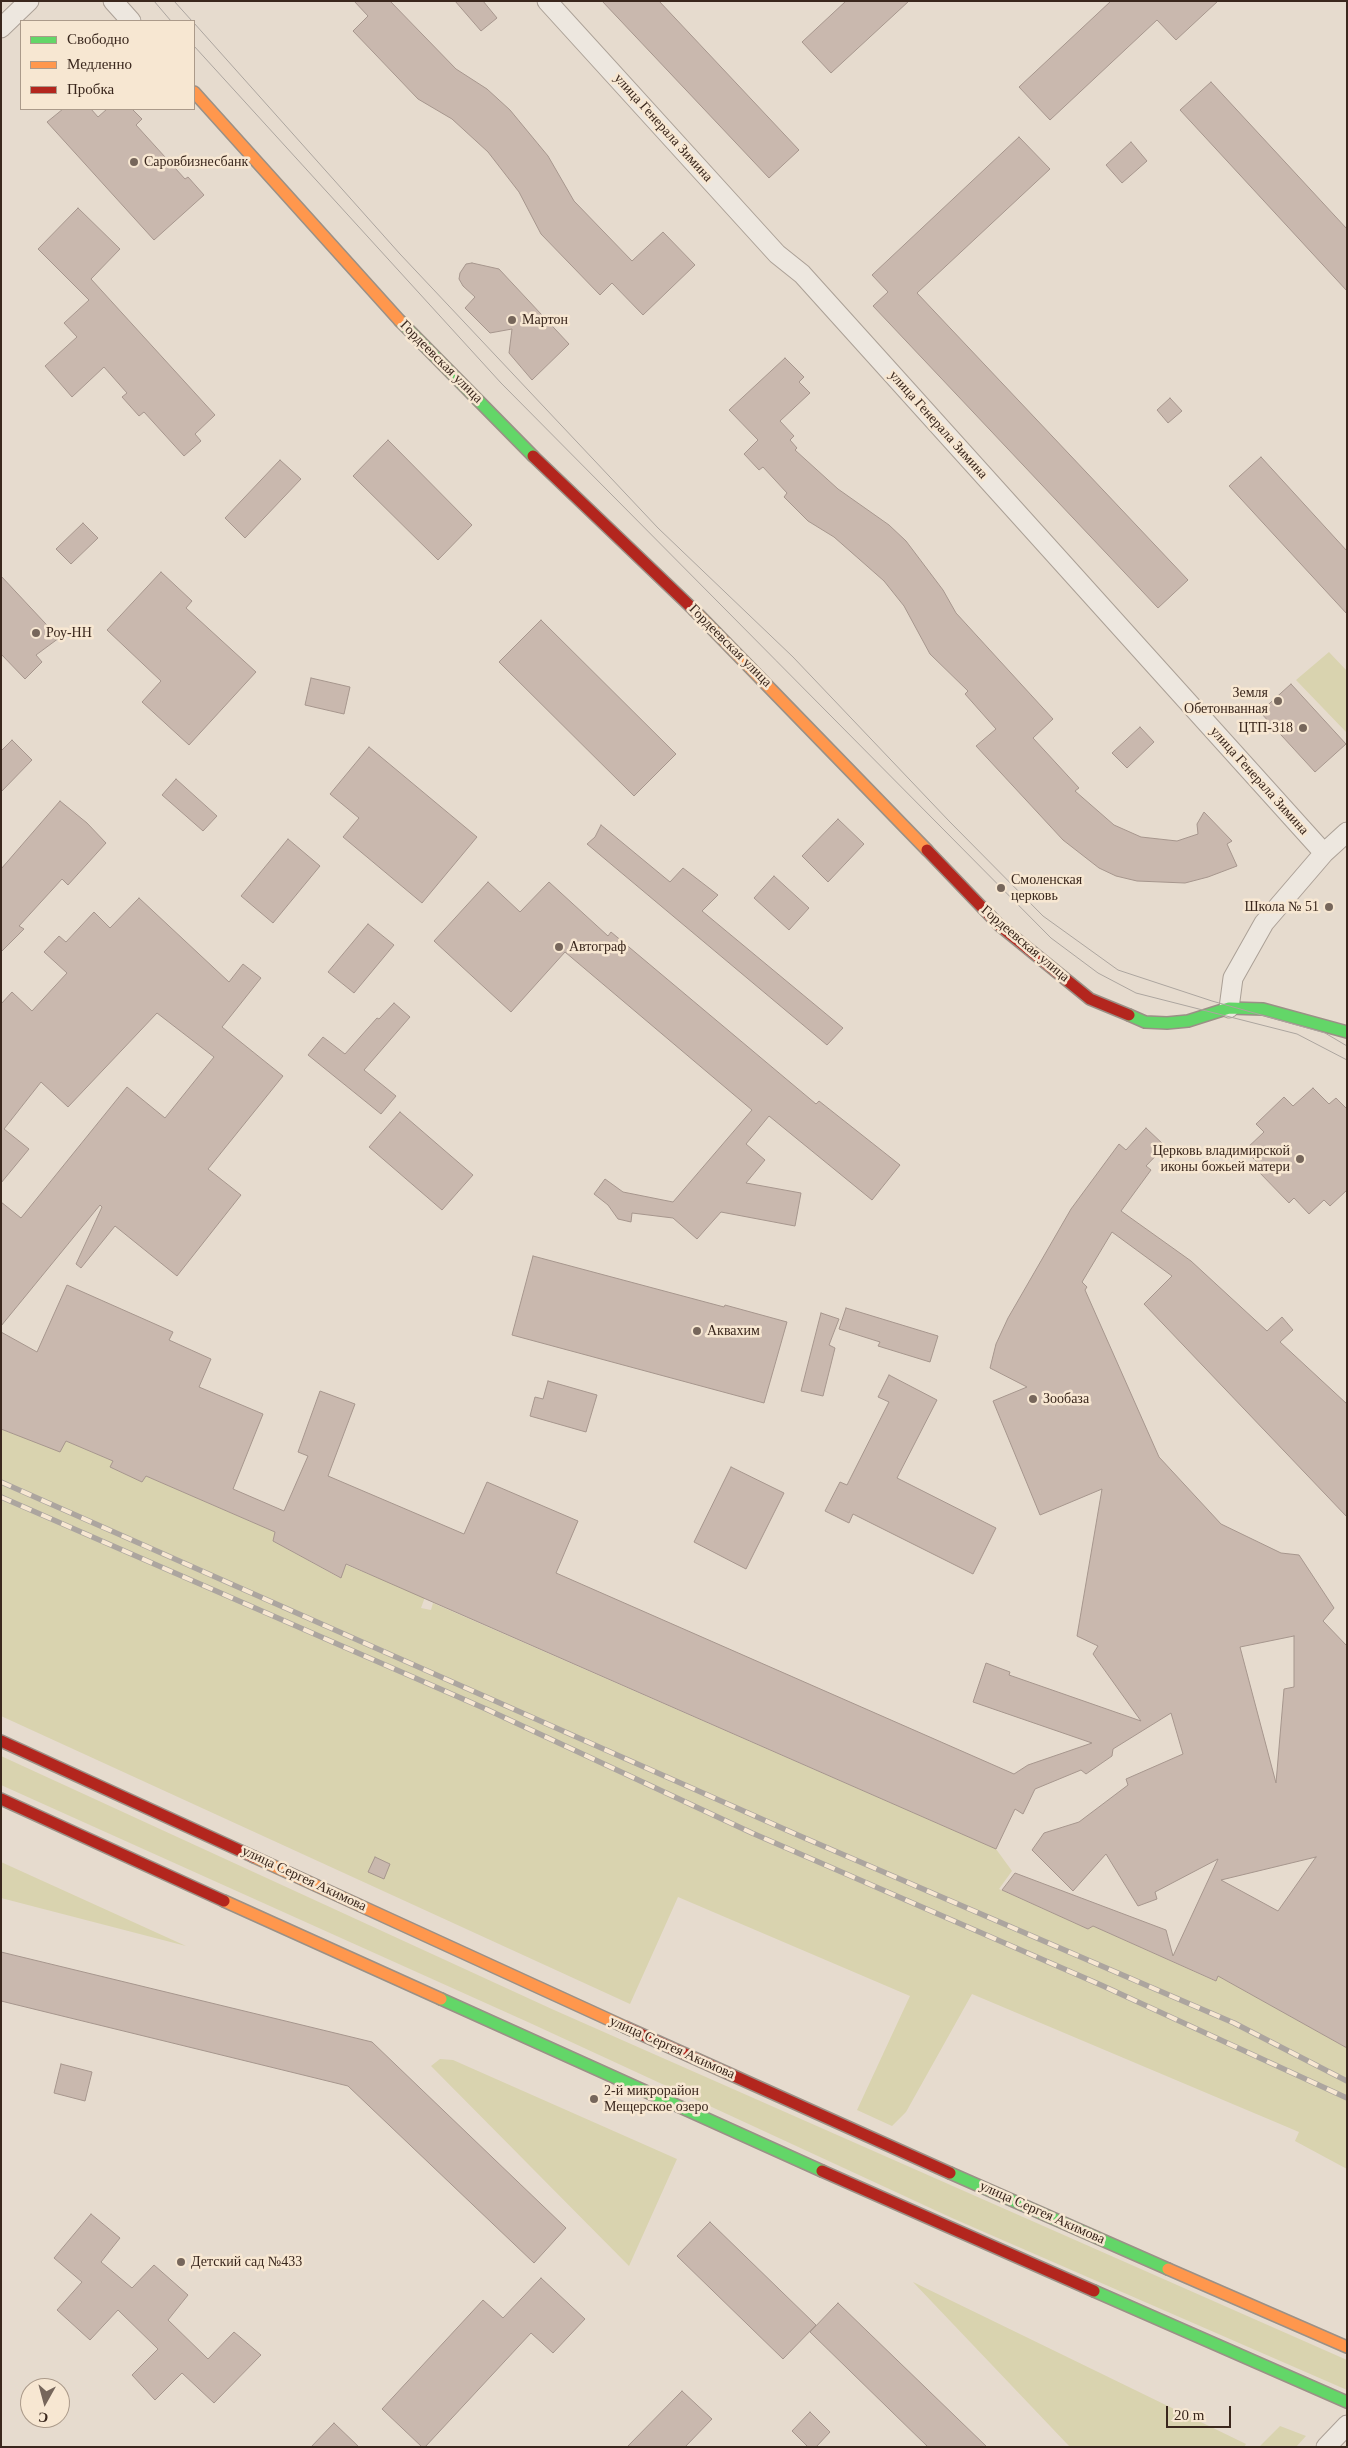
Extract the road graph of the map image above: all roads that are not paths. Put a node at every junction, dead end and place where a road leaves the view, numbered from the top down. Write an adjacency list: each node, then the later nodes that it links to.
1 (30, 1): 5 (street)
2 (112, 1): 4 (street)
3 (547, 1): 8 (street, улица Генерала Зимина)
4 (129, 20)
5 (1, 28)
6 (195, 93): 9 (main road, Гордеевская улица)
7 (1347, 832): 8 (street)
8 (1324, 853): 9 (street)
9 (1228, 1008): 10 (main road, Гордеевская улица)
10 (1347, 1032)
11 (1, 1741): 13 (main road, улица Сергея Акимова)
12 (1, 1799): 14 (main road)
13 (1347, 2347)
14 (1347, 2402)
15 (1347, 2426): 16 (street)
16 (1326, 2447)

